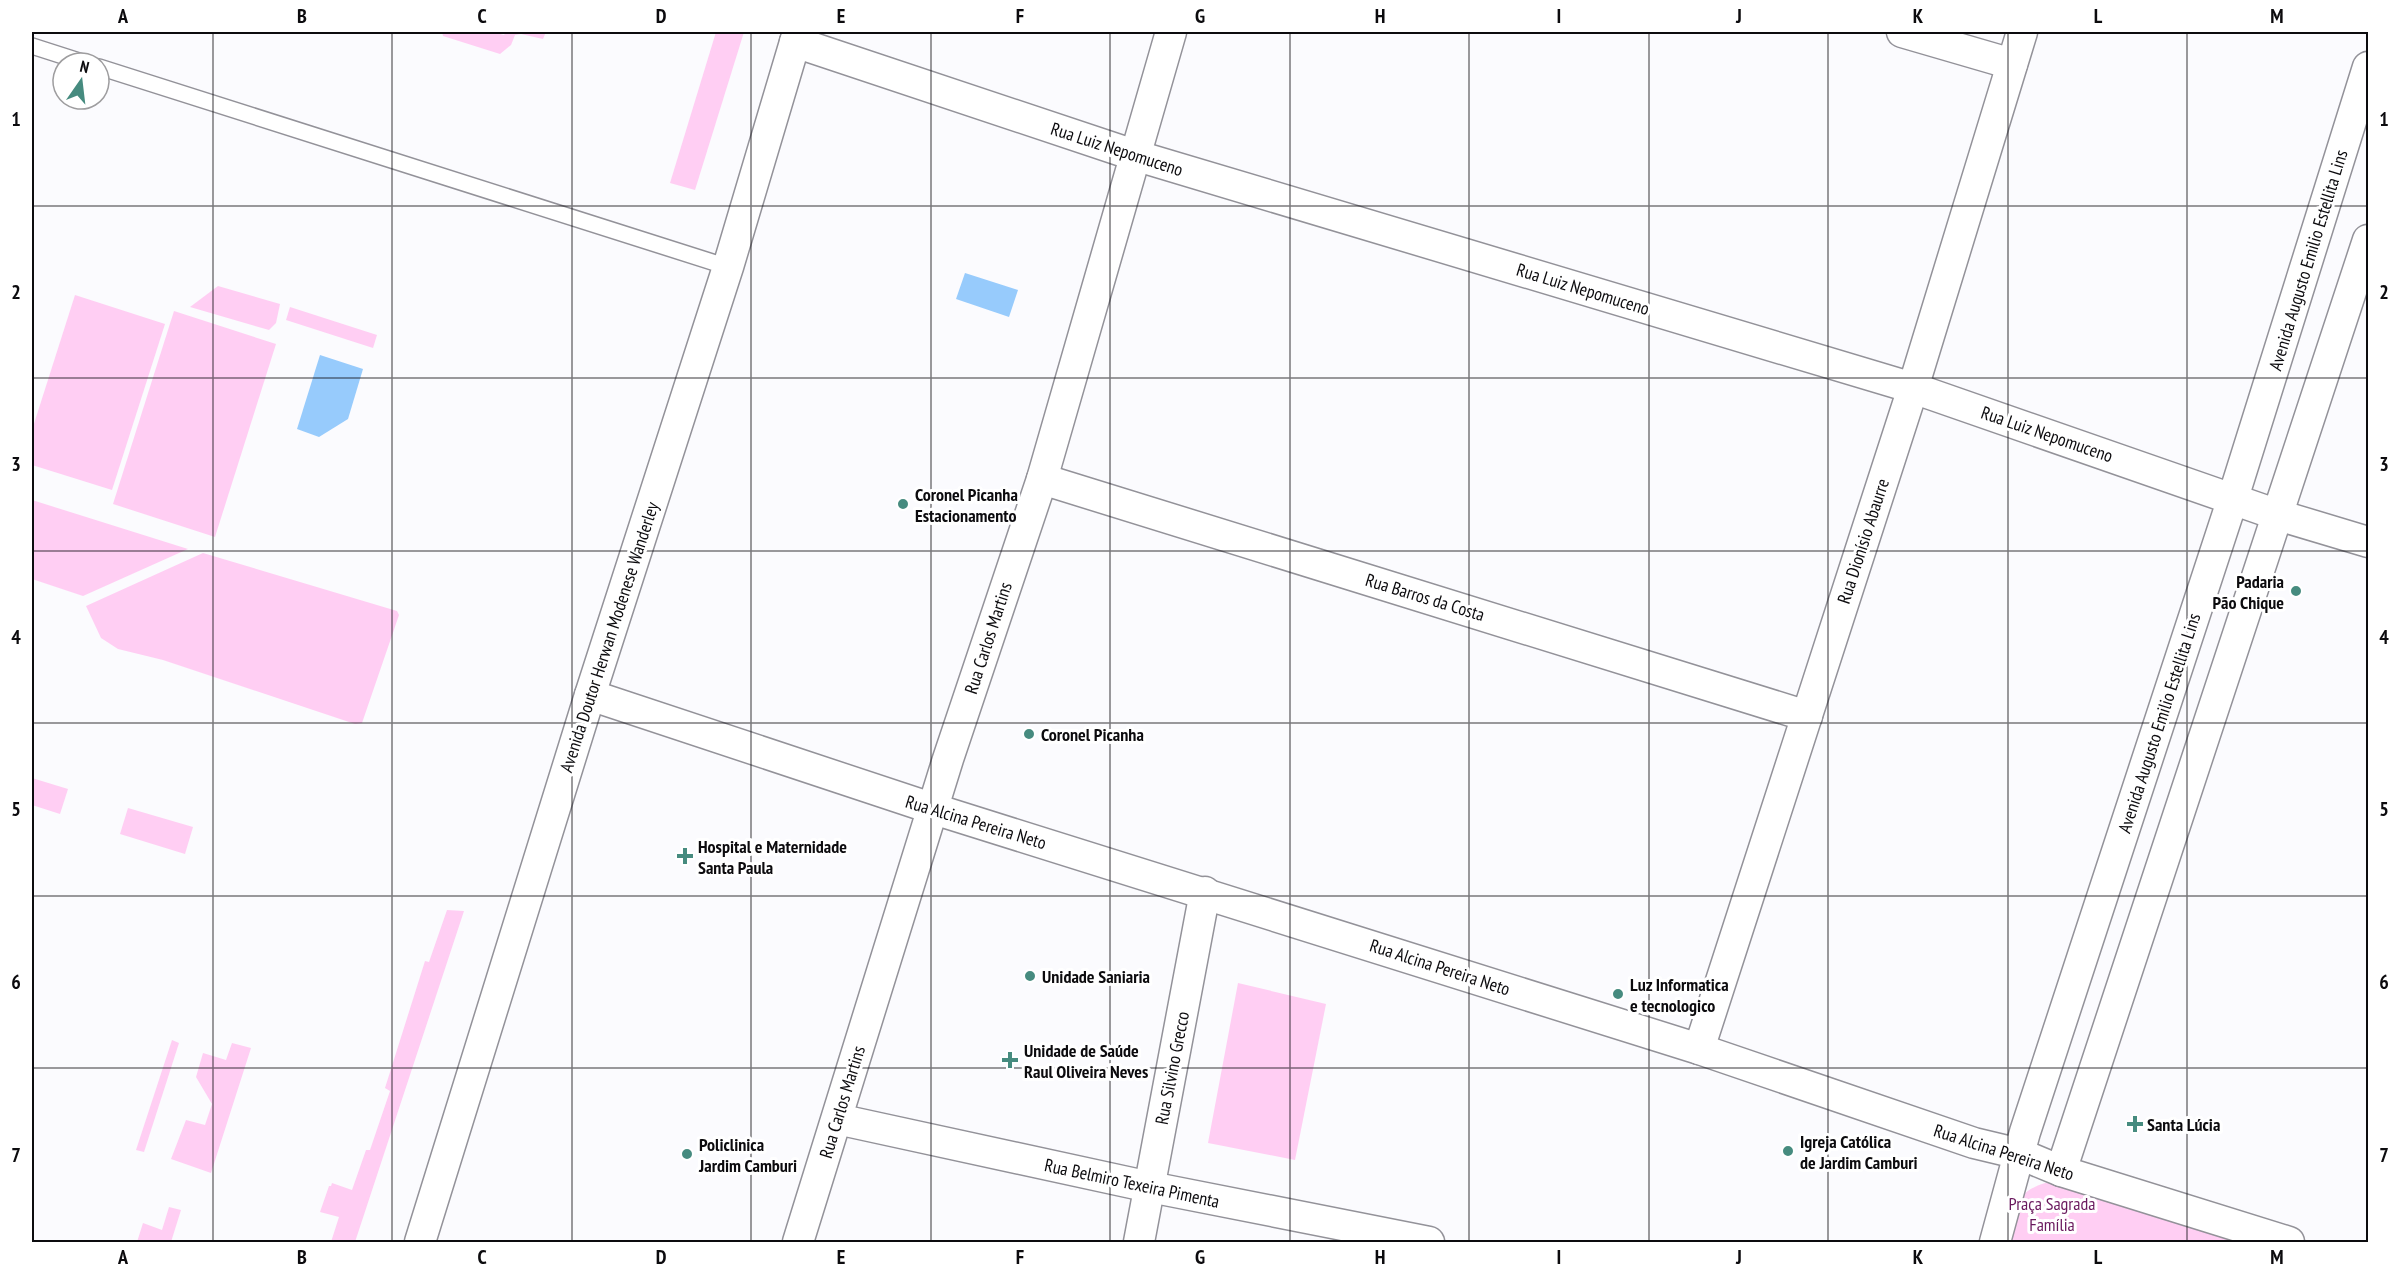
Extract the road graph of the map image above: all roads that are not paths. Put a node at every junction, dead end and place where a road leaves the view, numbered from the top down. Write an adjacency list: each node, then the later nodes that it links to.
1 (1171, 32): 10 (street, Rua Carlos Martins)
2 (1902, 32): 7 (street)
3 (2022, 32): 7 (street, Rua Dionísio Abaurre)
4 (797, 37): 10 (street, Rua Luiz Nepomuceno); 12 (street, Avenida Doutor Herwan Modenese Wanderley)
5 (32, 46): 6 (lane)
6 (51, 52)
7 (2012, 64): 13 (street, Rua Dionísio Abaurre)
8 (2368, 67): 15 (street, Avenida Augusto Emilio Estellita Lins)
9 (111, 71): 12 (lane)
10 (1134, 155): 13 (street, Rua Luiz Nepomuceno); 14 (street, Rua Carlos Martins)
11 (2368, 240): 16 (street)
12 (728, 267): 18 (street, Avenida Doutor Herwan Modenese Wanderley)
13 (1913, 388): 15 (street, Rua Luiz Nepomuceno); 19 (street, Rua Dionísio Abaurre)
14 (1042, 479): 19 (street, Rua Barros da Costa); 20 (street, Rua Carlos Martins)
15 (2233, 498): 16 (street, Rua Luiz Nepomuceno); 24 (street, Avenida Augusto Emilio Estellita Lins)
16 (2278, 515): 17 (street, Rua Luiz Nepomuceno); 25 (street)
17 (2368, 543)
18 (590, 695): 20 (street, Rua Alcina Pereira Neto); 27 (street, Avenida Doutor Herwan Modenese Wanderley)
19 (1807, 716): 22 (street, Rua Dionísio Abaurre)
20 (934, 809): 21 (street, Rua Alcina Pereira Neto); 23 (street, Rua Carlos Martins)
21 (1205, 892): 22 (street, Rua Alcina Pereira Neto); 26 (street, Rua Silvino Grecco)
22 (1699, 1049): 24 (street, Rua Alcina Pereira Neto)
23 (837, 1119): 26 (street, Rua Belmiro Texeira Pimenta); 28 (street, Rua Carlos Martins)
24 (2020, 1154): 25 (street, Rua Alcina Pereira Neto); 31 (street, Avenida Augusto Emilio Estellita Lins)
25 (2061, 1171): 32 (street, Rua Alcina Pereira Neto)
26 (1150, 1187): 29 (street, Rua Silvino Grecco); 30 (street, Rua Belmiro Texeira Pimenta)
27 (420, 1242)
28 (798, 1242)
29 (1139, 1242)
30 (1429, 1242)
31 (1995, 1242)
32 (2289, 1242)

